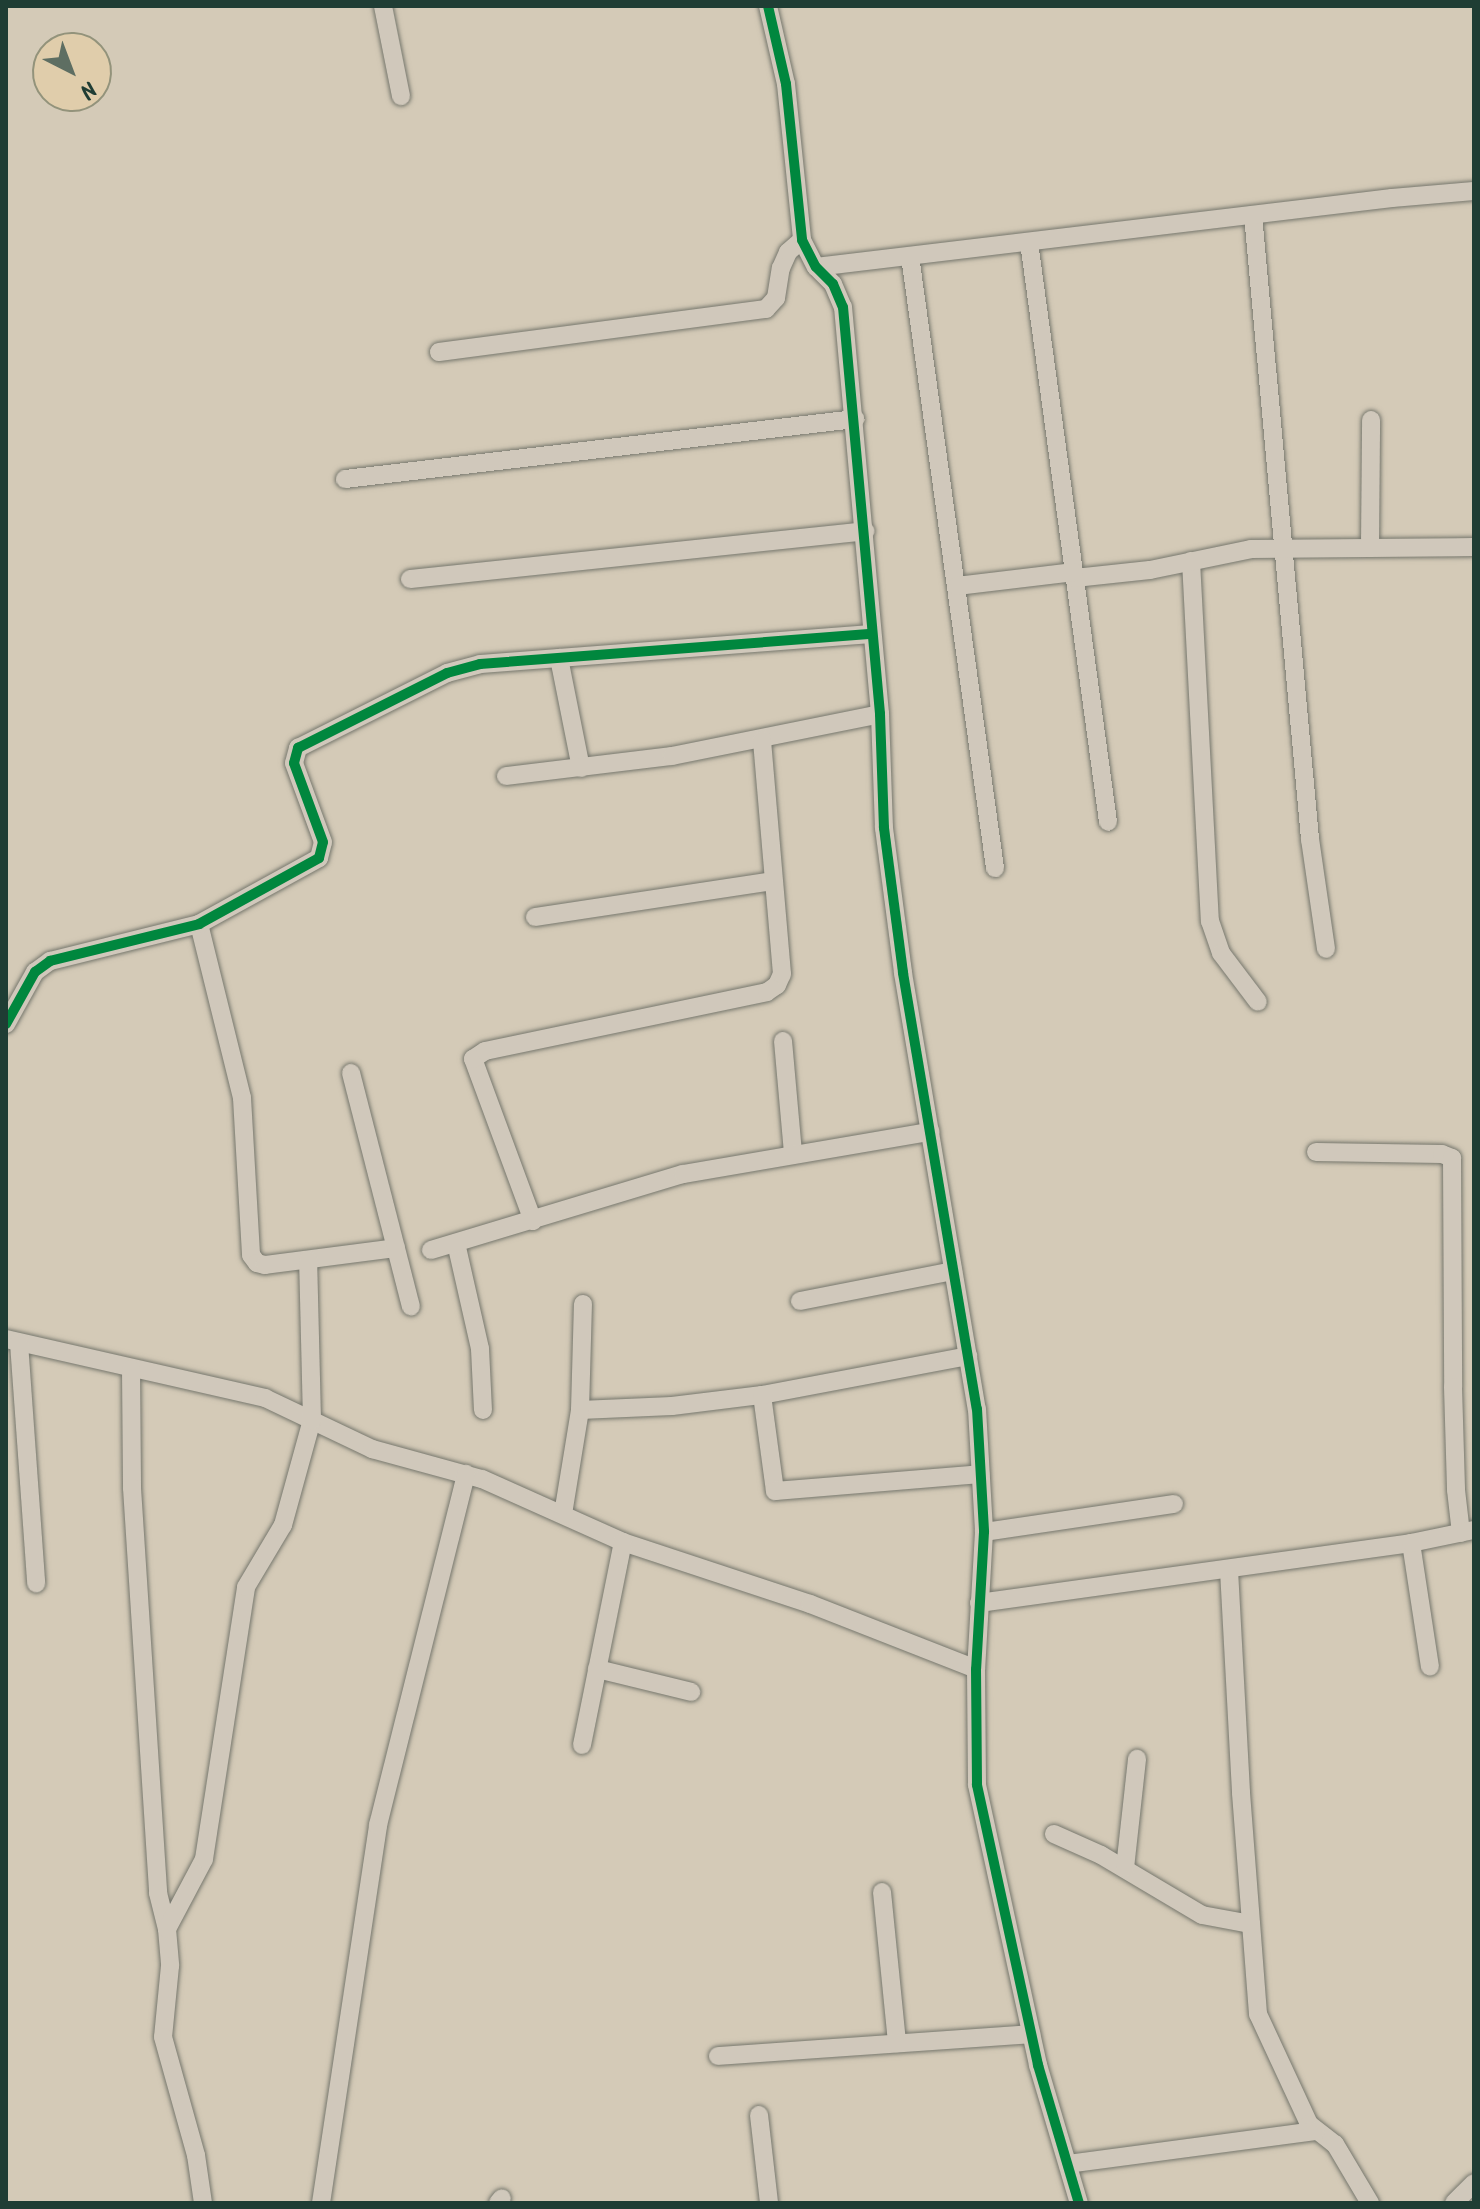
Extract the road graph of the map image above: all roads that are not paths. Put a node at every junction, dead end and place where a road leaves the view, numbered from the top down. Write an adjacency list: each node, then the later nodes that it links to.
1 (383, 6): 3 (street)
2 (768, 6): 6 (street)
3 (401, 96)
4 (1474, 191): 5 (street)
5 (1253, 215): 7 (street); 17 (street)
6 (802, 240): 9 (street); 10 (street)
7 (1029, 242): 8 (street); 19 (street)
8 (910, 256): 9 (street); 21 (street)
9 (816, 267): 11 (street)
10 (439, 352)
11 (855, 419): 13 (street); 14 (street)
12 (1371, 420): 15 (street)
13 (345, 479)
14 (865, 531): 20 (street); 22 (street)
15 (1370, 546): 16 (street); 17 (street)
16 (1474, 547)
17 (1286, 548): 18 (street); 33 (street)
18 (1191, 561): 19 (street); 34 (street)
19 (1074, 575): 21 (street); 28 (street)
20 (410, 579)
21 (957, 586): 29 (street)
22 (872, 634): 23 (street); 24 (street)
23 (559, 658): 26 (street); 32 (street)
24 (880, 714): 25 (street); 38 (street)
25 (762, 740): 26 (street); 30 (street)
26 (581, 768): 27 (street)
27 (506, 776)
28 (1108, 822)
29 (995, 868)
30 (773, 881): 31 (street); 41 (street)
31 (535, 917)
32 (199, 924): 35 (street); 45 (street)
33 (1326, 949)
34 (1258, 1002)
35 (6, 1024)
36 (783, 1041): 40 (street)
37 (351, 1073): 43 (street)
38 (930, 1132): 40 (street); 46 (street)
39 (1316, 1152): 61 (street)
40 (793, 1154): 41 (street)
41 (533, 1221): 42 (street)
42 (456, 1243): 44 (street); 54 (street)
43 (396, 1248): 45 (street); 49 (street)
44 (431, 1250)
45 (308, 1260): 56 (street)
46 (953, 1271): 47 (street); 51 (street)
47 (800, 1301)
48 (583, 1304): 55 (street)
49 (411, 1306)
50 (13, 1341): 52 (street); 66 (street)
51 (968, 1356): 53 (street); 58 (street)
52 (131, 1369): 56 (street); 78 (street)
53 (762, 1395): 55 (street); 58 (street)
54 (483, 1410)
55 (580, 1410): 60 (street)
56 (312, 1420): 57 (street); 78 (street)
57 (466, 1474): 60 (street); 87 (street)
58 (980, 1474): 62 (street)
59 (1174, 1504): 62 (street)
60 (563, 1514): 63 (street)
61 (1468, 1531): 64 (street)
62 (984, 1532): 67 (street)
63 (623, 1542): 69 (street); 70 (street)
64 (1411, 1543): 65 (street); 68 (street)
65 (1229, 1570): 67 (street); 77 (street)
66 (36, 1583)
67 (979, 1603): 70 (street)
68 (1430, 1667)
69 (597, 1669): 71 (street); 72 (street)
70 (976, 1669): 79 (street)
71 (691, 1692)
72 (582, 1745)
73 (1137, 1759): 75 (street)
74 (1054, 1834): 75 (street)
75 (1125, 1868): 77 (street)
76 (882, 1892): 80 (street)
77 (1251, 1924): 83 (street)
78 (167, 1929): 86 (street)
79 (1031, 2034): 80 (street); 84 (street)
80 (897, 2043): 81 (street)
81 (718, 2056)
82 (759, 2115): 88 (street)
83 (1316, 2131): 84 (street); 90 (street)
84 (1068, 2164): 89 (street)
85 (1474, 2183): 91 (street)
86 (203, 2203)
87 (321, 2203)
88 (769, 2203)
89 (1079, 2203)
90 (1370, 2203)
91 (1454, 2203)

